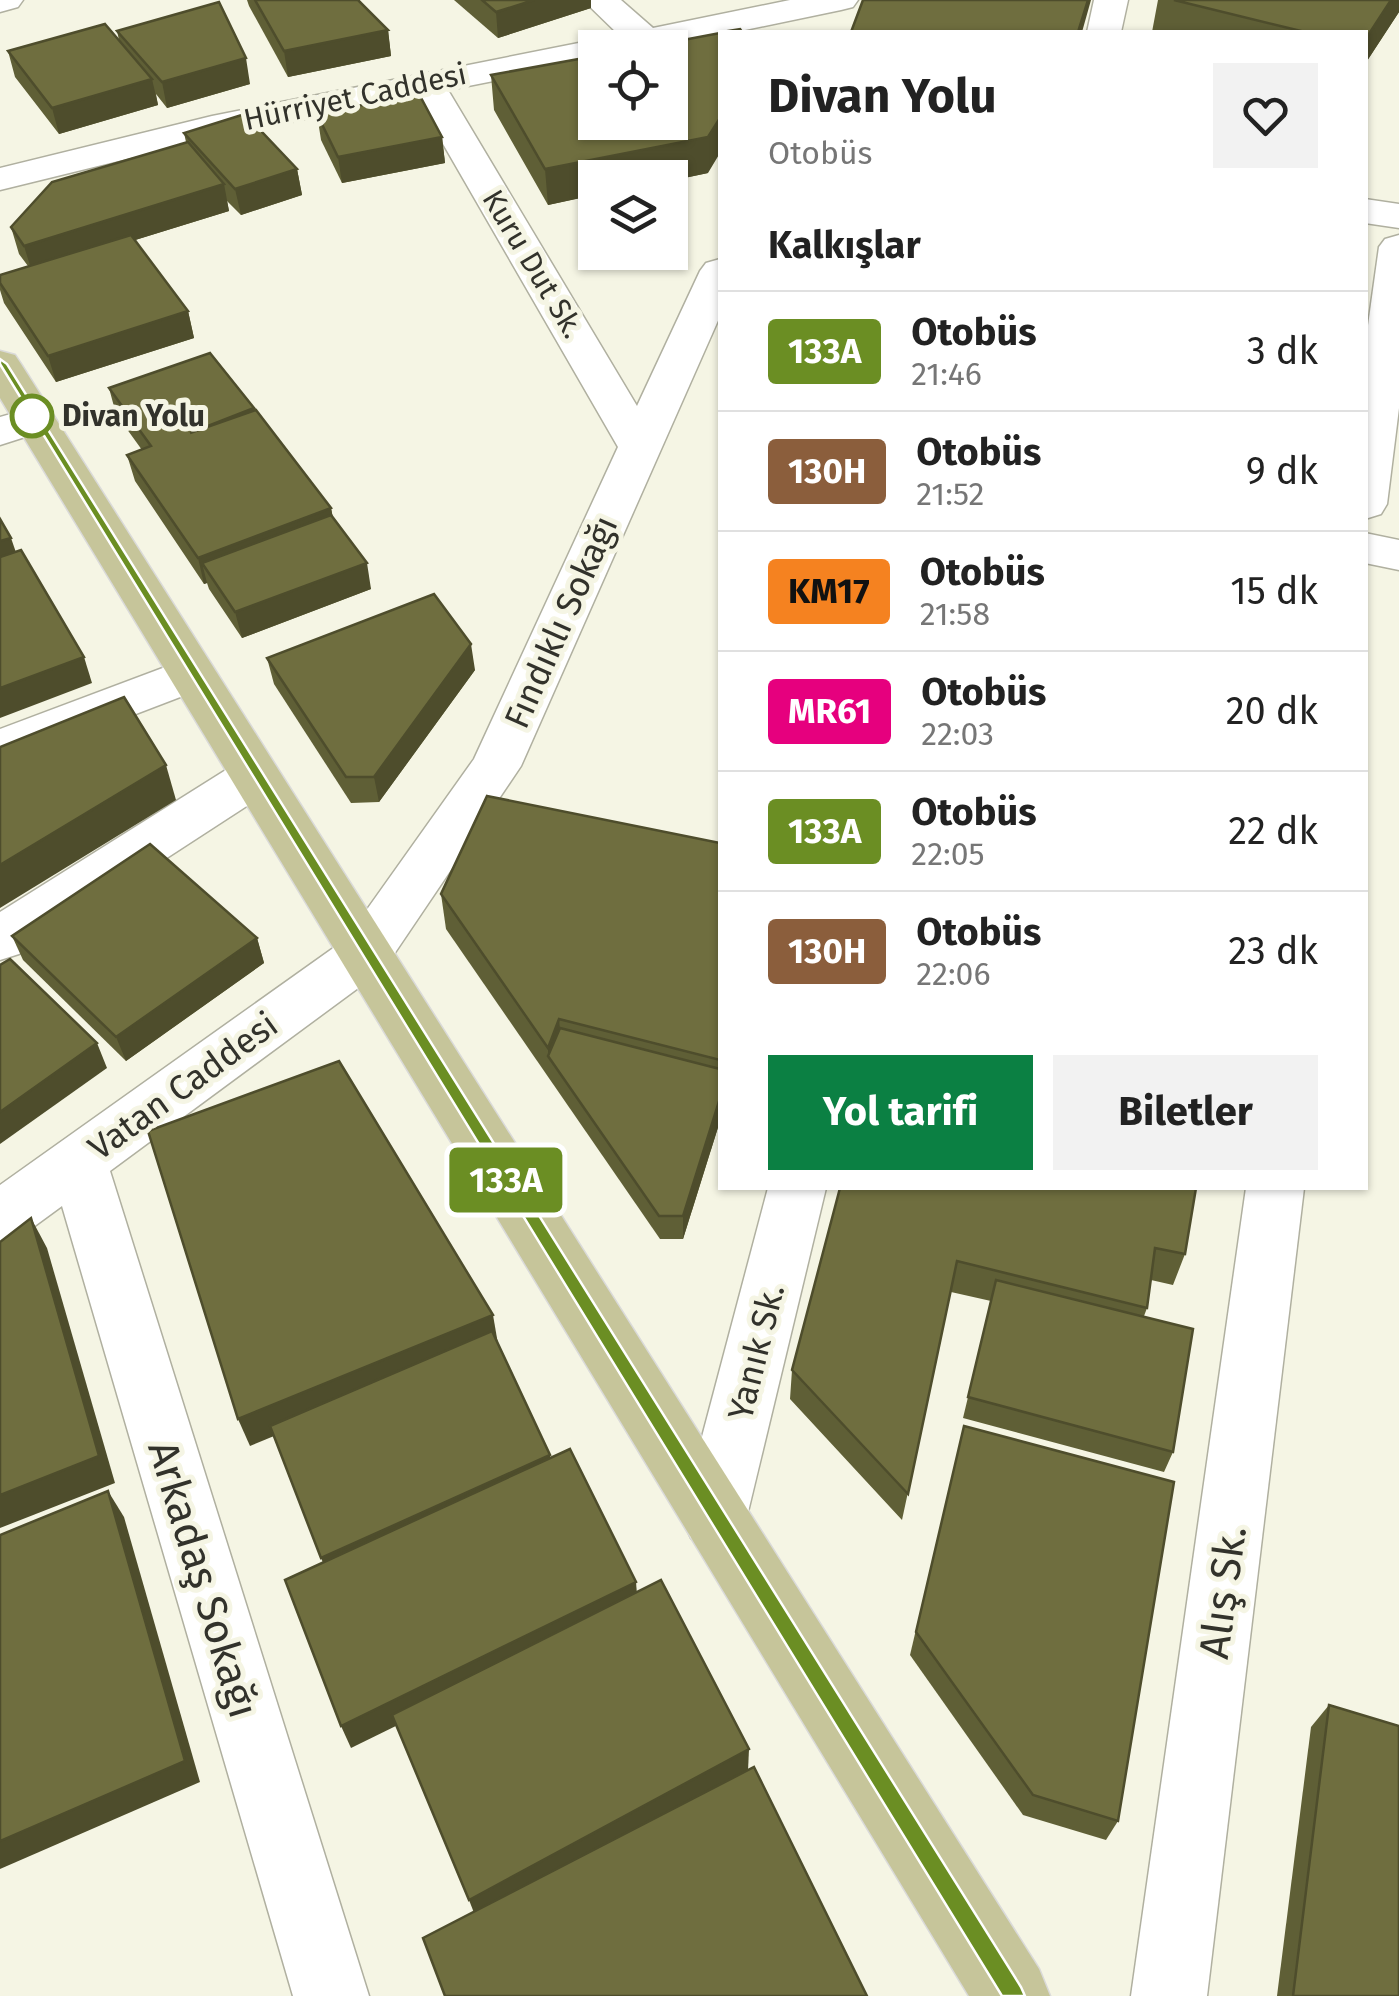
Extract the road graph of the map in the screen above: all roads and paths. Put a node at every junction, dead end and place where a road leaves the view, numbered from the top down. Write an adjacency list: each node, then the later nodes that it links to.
1 (600, 0): 4 (street)
2 (842, 0): 5 (street); 7 (street)
3 (1111, 0): 6 (street)
4 (634, 30)
5 (829, 30)
6 (1104, 30)
7 (688, 31)
8 (578, 53): 9 (street, Hürriyet Caddesi)
9 (425, 82): 10 (street, Hürriyet Caddesi); 17 (street, Kuru Dut Sk.)
10 (7, 165)
11 (1368, 211): 12 (street)
12 (1399, 216)
13 (1399, 247): 18 (street)
14 (718, 274): 17 (street, Fındıklı Sokağı)
15 (0, 364): 16 (main road)
16 (17, 426): 21 (main road)
17 (640, 447): 25 (street, Fındıklı Sokağı)
18 (1368, 481)
19 (1368, 549): 20 (street)
20 (1399, 555)
21 (192, 674): 22 (street); 23 (main road)
22 (0, 748)
23 (256, 776): 24 (street); 25 (main road)
24 (0, 939)
25 (366, 954): 26 (street, Vatan Caddesi); 30 (main road)
26 (78, 1162): 29 (street, Vatan Caddesi); 31 (street, Arkadaş Sokağı)
27 (796, 1190): 30 (street, Yanık Sk.)
28 (1275, 1190): 33 (street, Alış Sk.)
29 (0, 1218)
30 (714, 1516): 32 (main road)
31 (331, 1996)
32 (1012, 1996)
33 (1168, 1996)

